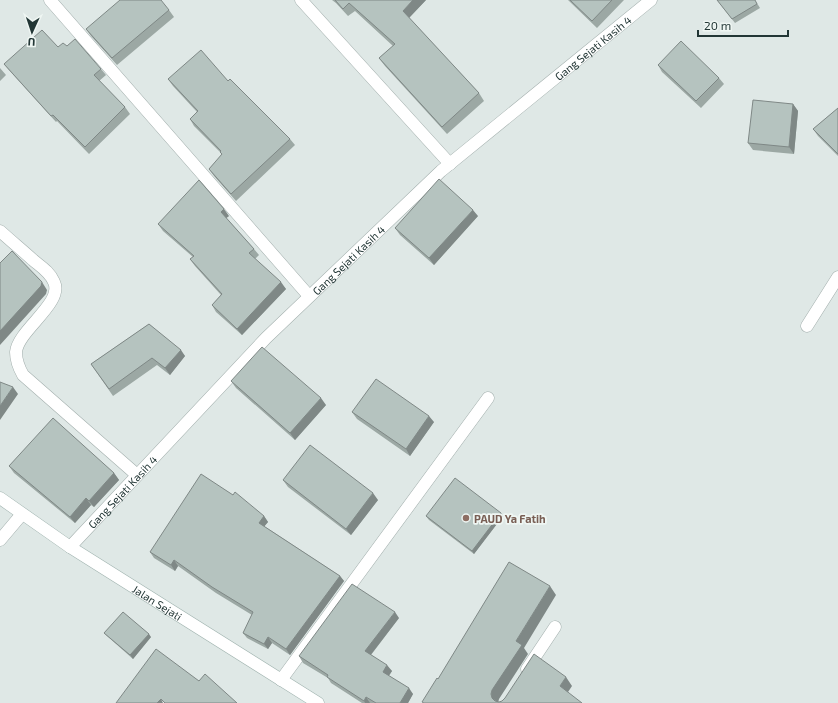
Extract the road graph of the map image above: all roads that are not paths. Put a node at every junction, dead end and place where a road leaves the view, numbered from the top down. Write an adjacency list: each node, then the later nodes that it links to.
1 (50, 0): 7 (street)
2 (301, 0): 4 (street)
3 (652, 0): 4 (street, Gang Sejati Kasih 4)
4 (450, 164): 7 (street, Gang Sejati Kasih 4)
5 (0, 231): 10 (street)
6 (838, 277): 8 (street)
7 (309, 296): 10 (street, Gang Sejati Kasih 4)
8 (807, 326)
9 (488, 398): 17 (street)
10 (137, 475): 14 (street, Gang Sejati Kasih 4)
11 (0, 498): 12 (street, Jalan Sejati)
12 (22, 514): 13 (street); 14 (street, Jalan Sejati)
13 (0, 540)
14 (70, 547): 17 (street, Jalan Sejati)
15 (555, 626): 16 (street)
16 (522, 678)
17 (281, 680): 18 (street, Jalan Sejati)
18 (318, 703)

